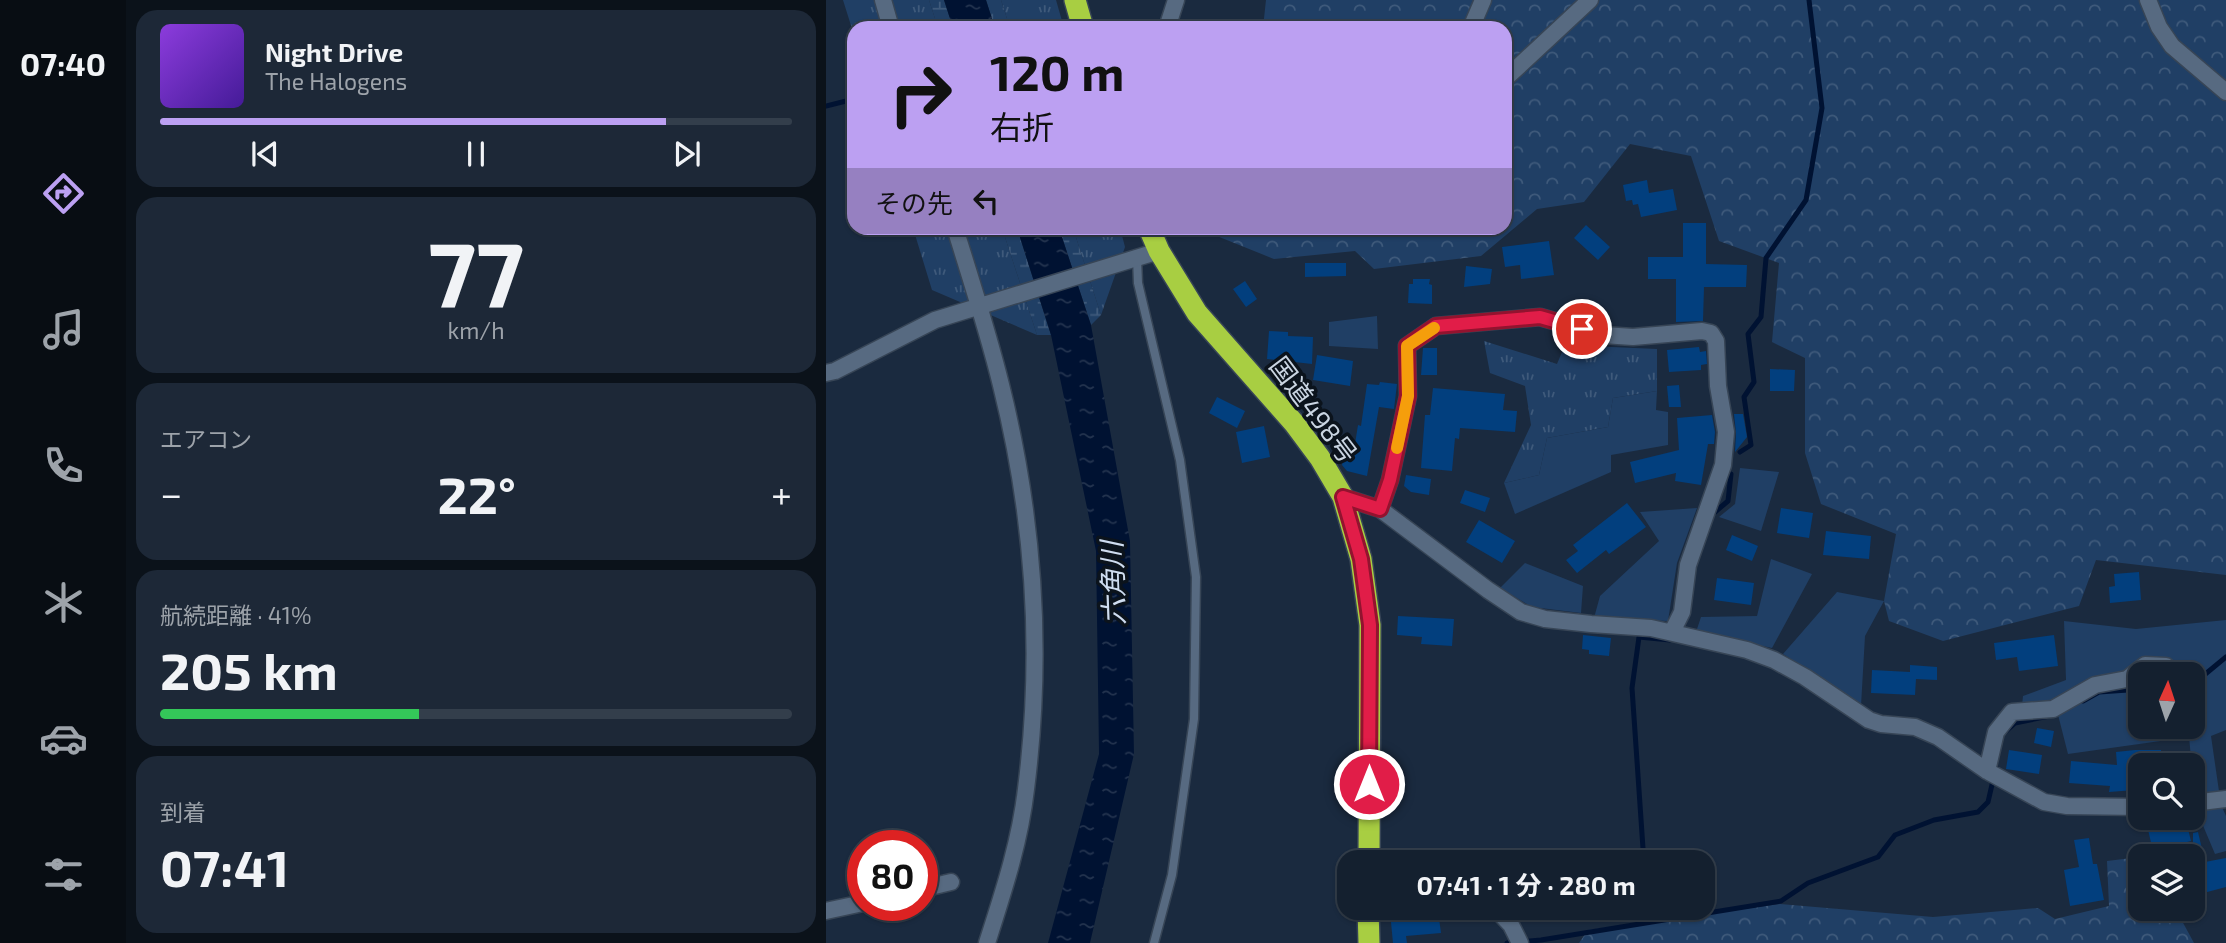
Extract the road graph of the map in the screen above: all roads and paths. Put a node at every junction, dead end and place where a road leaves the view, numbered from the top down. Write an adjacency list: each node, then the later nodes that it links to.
1 (883, 0): 7 (street)
2 (1075, 0): 8 (highway)
3 (1176, 0): 9 (street)
4 (1482, 0): 10 (street)
5 (1590, 0): 11 (street)
6 (2148, 0): 12 (street)
7 (889, 21)
8 (1081, 21)
9 (1169, 21)
10 (1474, 21)
11 (1512, 72)
12 (2226, 93)
13 (957, 235): 17 (street)
14 (1152, 235): 15 (highway, 国道498号)
15 (1158, 251): 16 (street); 19 (highway, 国道498号)
16 (1133, 260): 17 (street); 35 (lane)
17 (981, 306): 18 (street); 34 (street)
18 (826, 373)
19 (1343, 497): 20 (street); 27 (highway, 国道498号)
20 (1380, 509): 21 (street); 21 (street)
21 (1672, 632): 23 (street)
22 (2128, 678): 23 (street)
23 (1987, 771): 26 (street)
24 (2226, 799): 25 (street)
25 (2205, 802)
26 (2128, 807)
27 (1368, 850)
28 (951, 882): 29 (street)
29 (938, 885)
30 (847, 906): 31 (street)
31 (826, 911)
32 (1368, 920): 36 (highway)
33 (1506, 920): 37 (street)
34 (987, 943)
35 (1154, 943)
36 (1368, 943)
37 (1520, 943)

